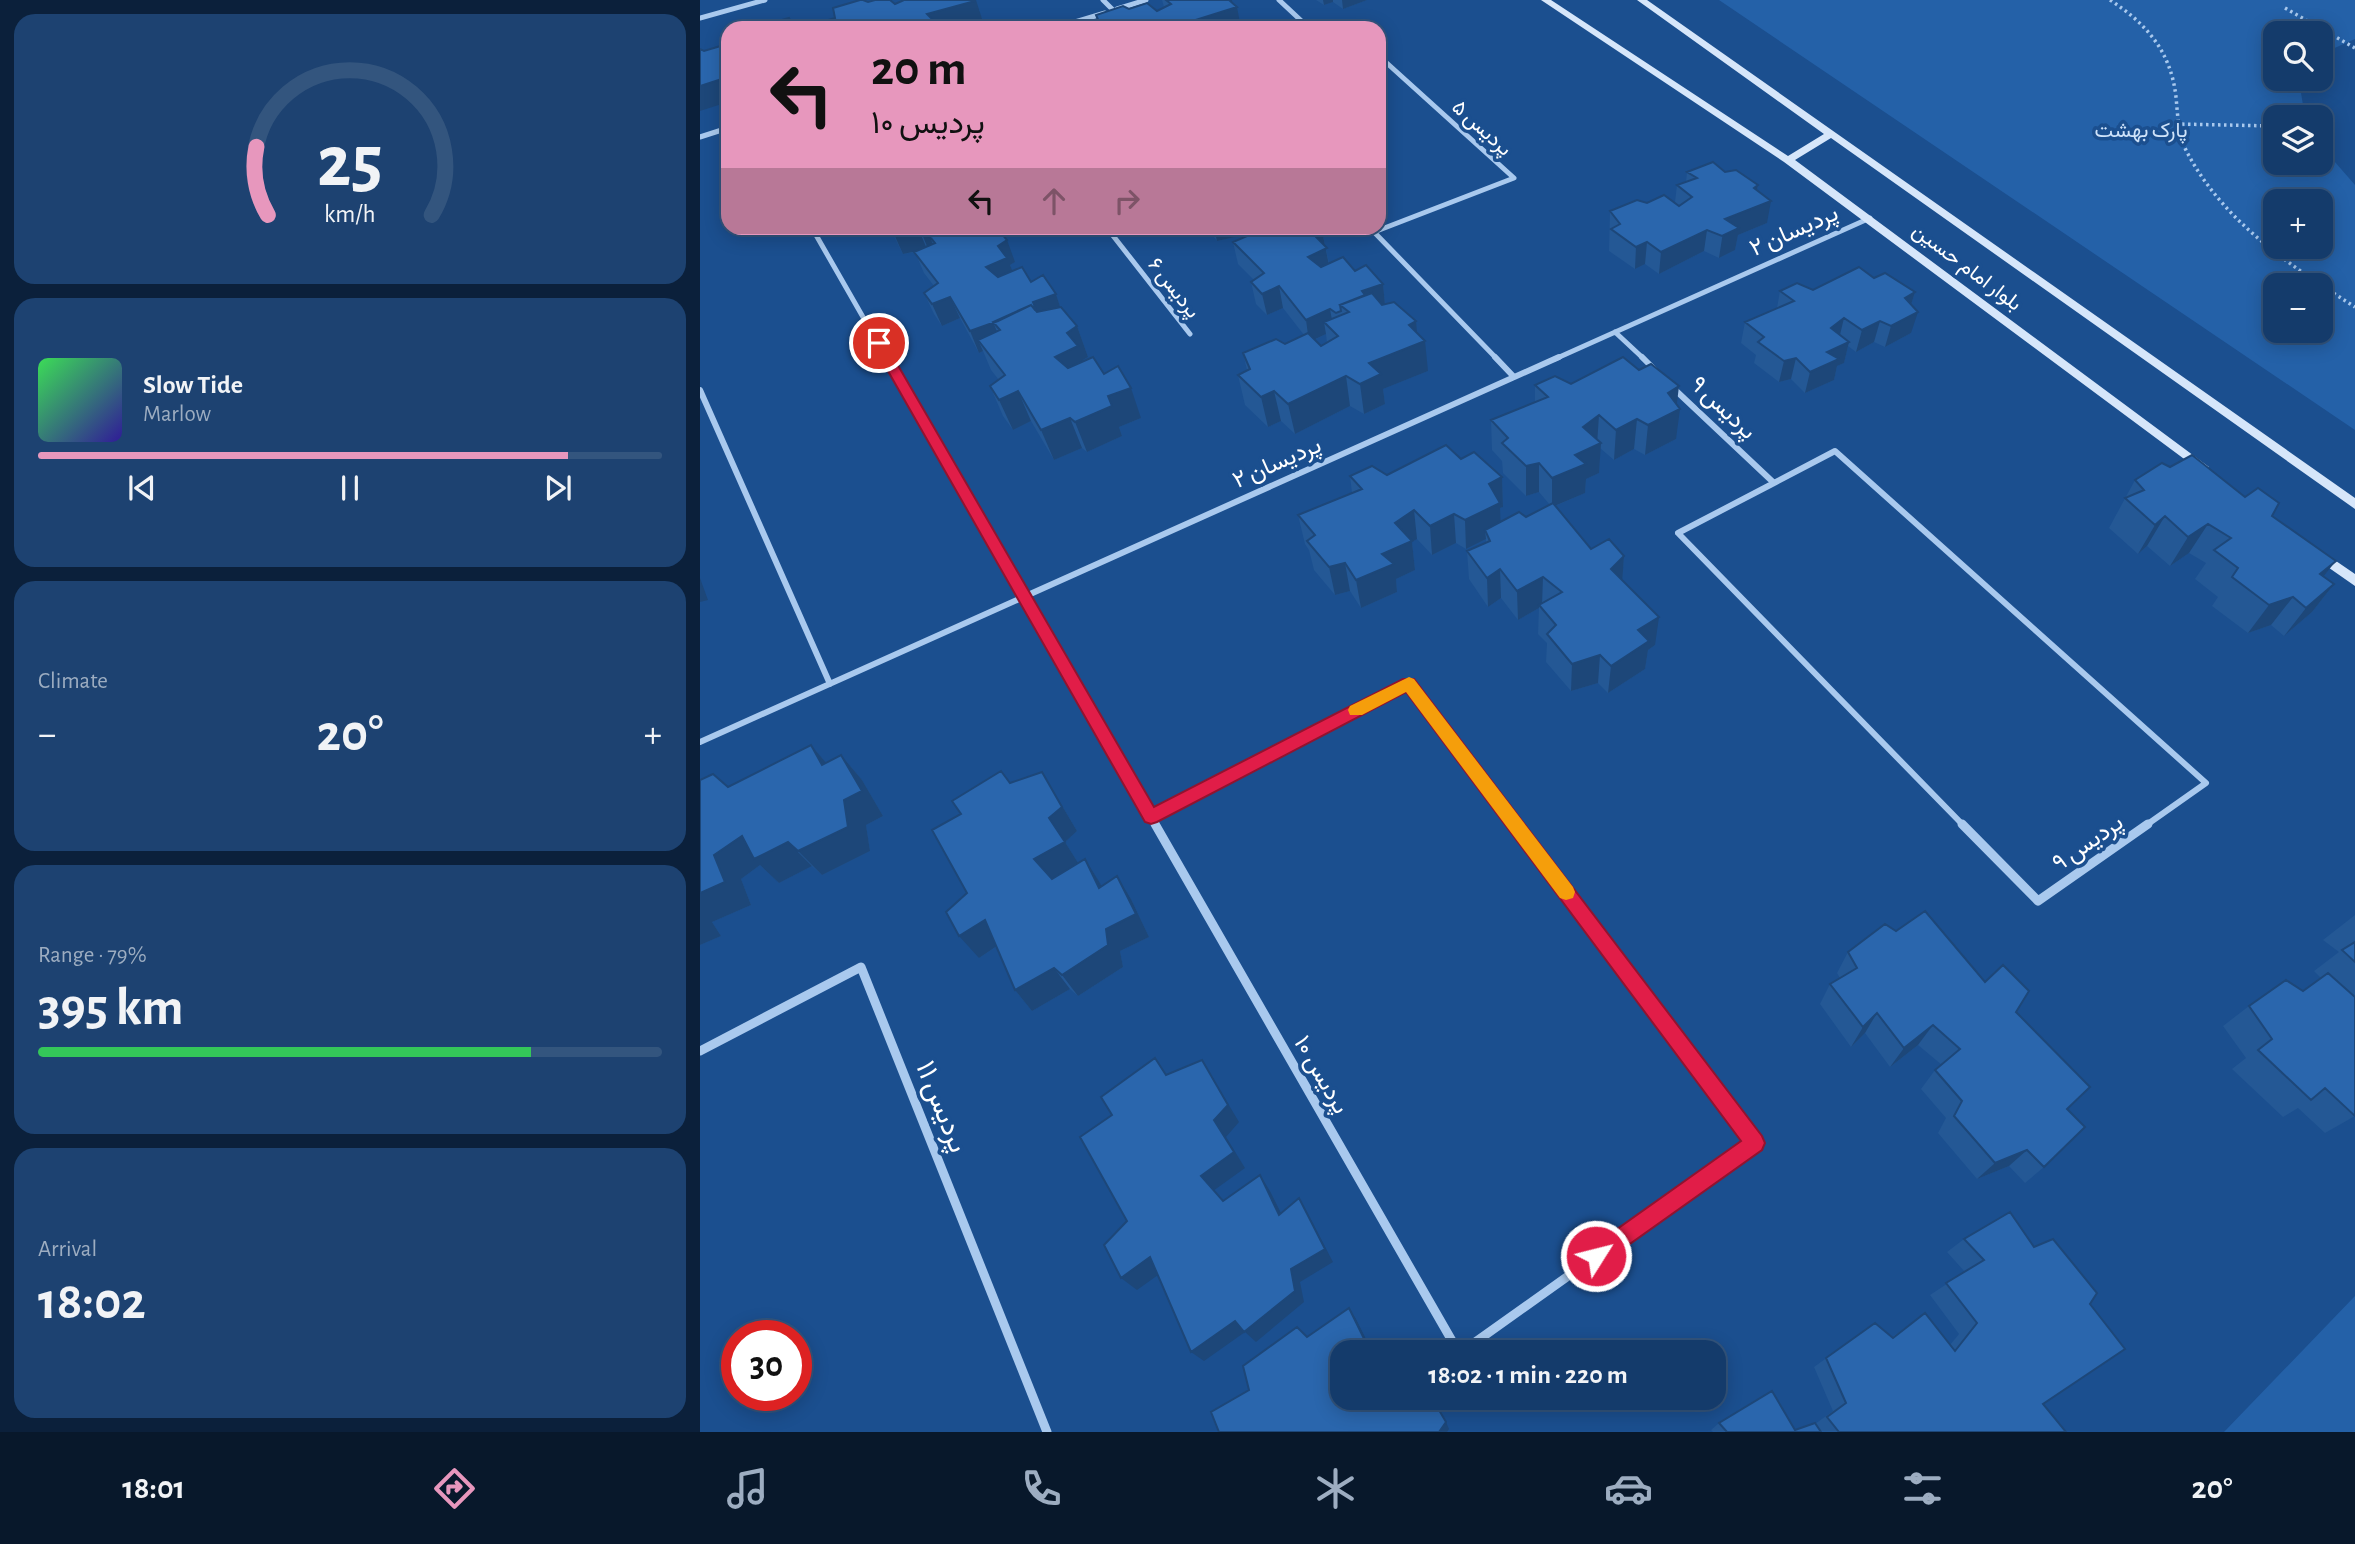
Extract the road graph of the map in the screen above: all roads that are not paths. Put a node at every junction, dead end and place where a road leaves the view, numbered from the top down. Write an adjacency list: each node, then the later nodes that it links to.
1 (765, 0): 8 (street)
2 (1103, 0): 7 (street)
3 (1146, 0): 7 (street)
4 (1279, 0): 10 (street)
5 (1545, 0): 15 (main road, بلوار امام حسین)
6 (1641, 0): 13 (main road, بلوار امام حسین)
7 (1112, 10): 9 (street)
8 (700, 18)
9 (1077, 21)
10 (1302, 21)
11 (1386, 62): 17 (street, پردیس ۵)
12 (721, 130): 14 (street)
13 (1831, 134): 15 (main road); 27 (main road, بلوار امام حسین)
14 (700, 137)
15 (1788, 160): 16 (main road, بلوار امام حسین)
16 (1870, 218): 21 (street, پردیسان ۲); 25 (main road, بلوار امام حسین)
17 (1386, 225)
18 (817, 235): 30 (street, پردیس ۱۰)
19 (1112, 235): 22 (street, پردیس ۶)
20 (1376, 235): 23 (street, پردیس ۵)
21 (1615, 332): 23 (street, پردیسان ۲); 26 (street, پردیس ۹)
22 (1190, 334)
23 (1514, 377): 30 (street, پردیسان ۲)
24 (700, 390): 31 (street)
25 (2212, 474)
26 (1774, 483): 26 (street, پردیس ۹)
27 (2355, 504)
28 (2311, 548): 29 (main road)
29 (2355, 581)
30 (1025, 597): 31 (street, پردیسان ۲); 33 (street, پردیس ۱۰)
31 (830, 684): 32 (street, پردیسان ۲)
32 (700, 742)
33 (1151, 817): 35 (street, پردیس ۱۰); 36 (street, پردیس ۱۰)
34 (700, 1051): 37 (street, پردیس ۱۱)
35 (1452, 1340)
36 (1477, 1340)
37 (1047, 1432)

